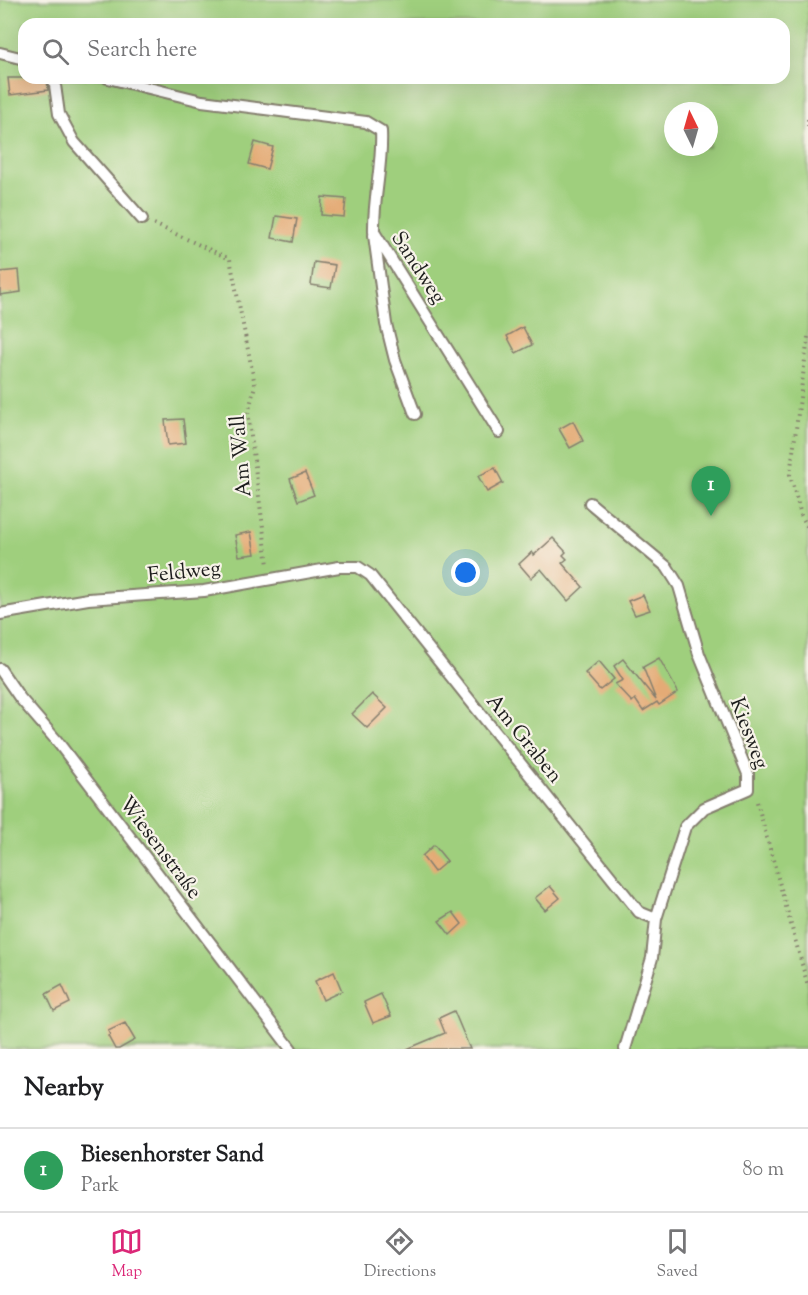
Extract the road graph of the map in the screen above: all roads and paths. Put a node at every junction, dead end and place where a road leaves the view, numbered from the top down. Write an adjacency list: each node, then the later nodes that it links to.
1 (0, 53): 2 (lane)
2 (18, 57)
3 (55, 84): 7 (lane)
4 (134, 84): 8 (lane, Sandweg)
5 (808, 119): 6 (path)
6 (808, 126)
7 (142, 219): 15 (path, Am Wall)
8 (374, 232): 10 (lane); 11 (lane, Sandweg)
9 (808, 337): 13 (path)
10 (415, 414)
11 (499, 432)
12 (590, 503): 18 (lane, Kiesweg)
13 (808, 528)
14 (370, 575): 15 (lane, Feldweg); 19 (lane, Am Graben)
15 (270, 580): 16 (lane, Feldweg)
16 (0, 614)
17 (0, 669): 21 (lane, Wiesenstraße)
18 (748, 789): 19 (lane, Kiesweg); 20 (path)
19 (656, 919): 22 (lane, Kiesweg)
20 (808, 986)
21 (291, 1049)
22 (625, 1049)

